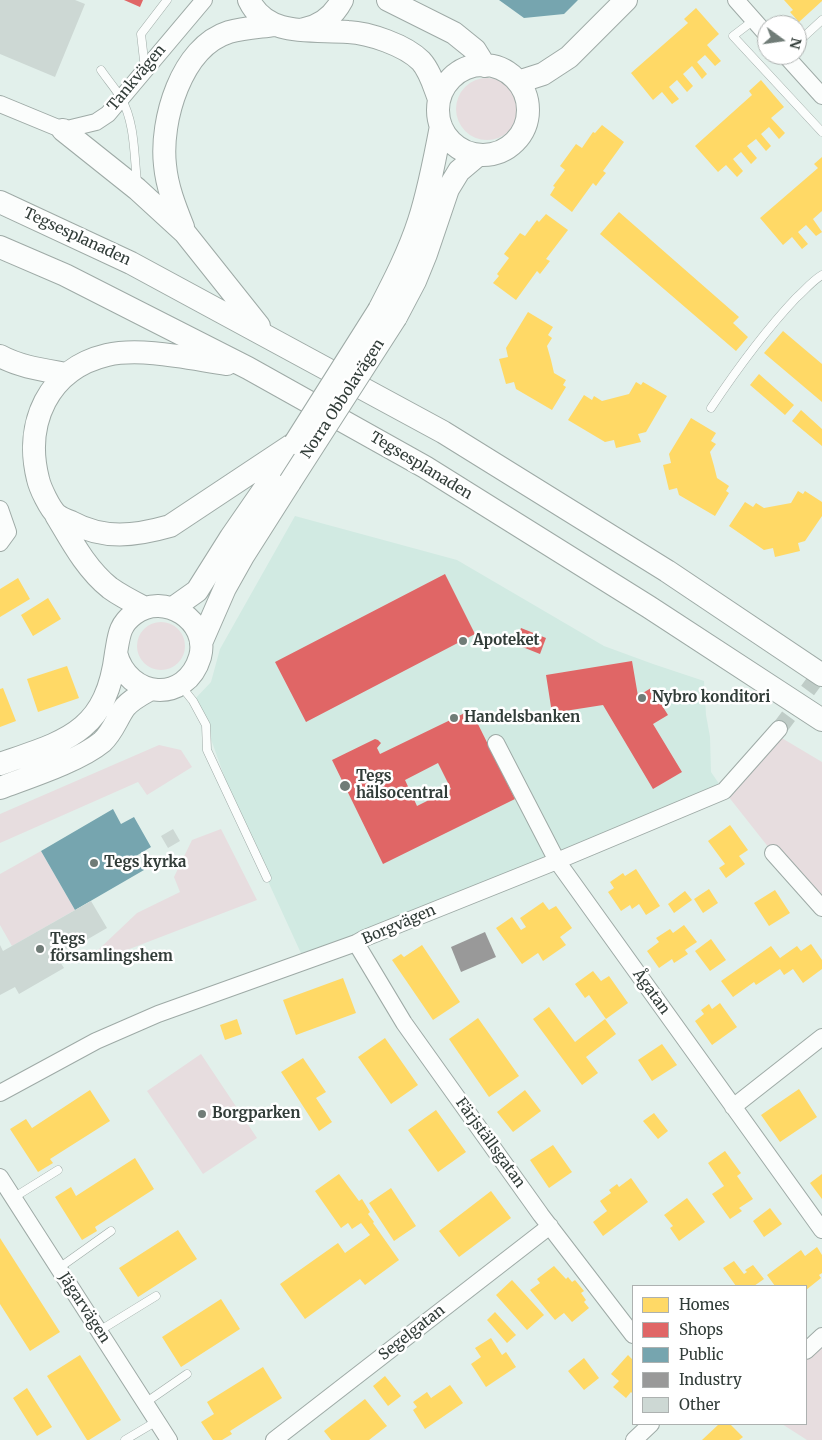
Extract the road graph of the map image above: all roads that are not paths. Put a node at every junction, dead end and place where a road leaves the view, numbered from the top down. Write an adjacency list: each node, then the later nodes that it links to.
1 (168, 0): 16 (lane)
2 (204, 0): 16 (street, Tankvägen)
3 (249, 0): 11 (main road)
4 (342, 0): 12 (main road)
5 (388, 0): 15 (main road)
6 (626, 0): 18 (main road)
7 (736, 0): 8 (street)
8 (754, 20): 10 (street); 25 (lane)
9 (822, 20): 13 (lane)
10 (757, 23)
11 (274, 25): 12 (main road); 29 (main road)
12 (298, 30): 21 (main road)
13 (807, 34)
14 (794, 65): 19 (street)
15 (485, 66): 18 (main road); 21 (main road)
16 (145, 69): 20 (street, Tankvägen)
17 (100, 70): 20 (lane)
18 (518, 82): 26 (main road)
19 (822, 96)
20 (121, 98): 24 (street, Tankvägen); 27 (lane)
21 (440, 99): 23 (main road)
22 (0, 104): 24 (street)
23 (441, 126): 26 (main road); 32 (main road, Norra Obbolavägen)
24 (63, 130): 27 (main road)
25 (822, 132)
26 (478, 155): 32 (main road, Norra Obbolavägen)
27 (137, 189): 29 (main road)
28 (0, 202): 33 (main road, Tegsesplanaden)
29 (185, 232): 33 (main road)
30 (0, 247): 35 (main road, Tegsesplanaden)
31 (822, 275): 37 (lane)
32 (387, 313): 38 (main road, Norra Obbolavägen, bridge); 38 (main road, Norra Obbolavägen, bridge)
33 (266, 335): 46 (main road, Tegsesplanaden)
34 (0, 356): 36 (main road)
35 (248, 368): 36 (main road); 49 (main road, Tegsesplanaden)
36 (66, 374): 40 (main road)
37 (711, 408)
38 (275, 474): 40 (main road); 43 (main road, Norra Obbolavägen); 44 (main road, Norra Obbolavägen)
39 (0, 509): 41 (street)
40 (56, 515): 42 (main road)
41 (0, 543)
42 (145, 608): 43 (main road); 45 (main road)
43 (173, 608): 44 (main road)
44 (201, 643): 47 (main road, Norra Obbolavägen)
45 (116, 653): 48 (main road); 52 (main road)
46 (822, 675)
47 (179, 685): 48 (main road); 56 (lane)
48 (150, 690): 53 (main road)
49 (822, 720)
50 (779, 729): 55 (street, Borgvägen)
51 (496, 743): 55 (street, Ågatan)
52 (0, 764)
53 (0, 788)
54 (772, 853): 57 (street)
55 (557, 861): 58 (street, Borgvägen); 61 (street, Ågatan)
56 (267, 878)
57 (822, 908)
58 (356, 943): 60 (street, Borgvägen); 65 (street, Färjställsgatan)
59 (822, 1037): 61 (street)
60 (0, 1093)
61 (733, 1107): 66 (street, Ågatan)
62 (58, 1170): 64 (lane)
63 (0, 1177): 64 (street, Jägarvägen)
64 (12, 1198): 68 (street, Jägarvägen)
65 (550, 1226): 71 (street, Färjställsgatan); 80 (street, Segelgatan)
66 (822, 1230)
67 (111, 1232): 68 (lane)
68 (59, 1268): 70 (street, Jägarvägen)
69 (156, 1296): 70 (lane)
70 (99, 1331): 75 (street, Jägarvägen)
71 (632, 1334)
72 (822, 1336): 73 (street)
73 (807, 1350)
74 (188, 1374): 75 (lane)
75 (145, 1404): 76 (street, Jägarvägen)
76 (157, 1421): 78 (lane); 79 (street, Jägarvägen)
77 (651, 1425): 81 (street)
78 (124, 1440)
79 (169, 1440)
80 (274, 1440)
81 (634, 1440)

